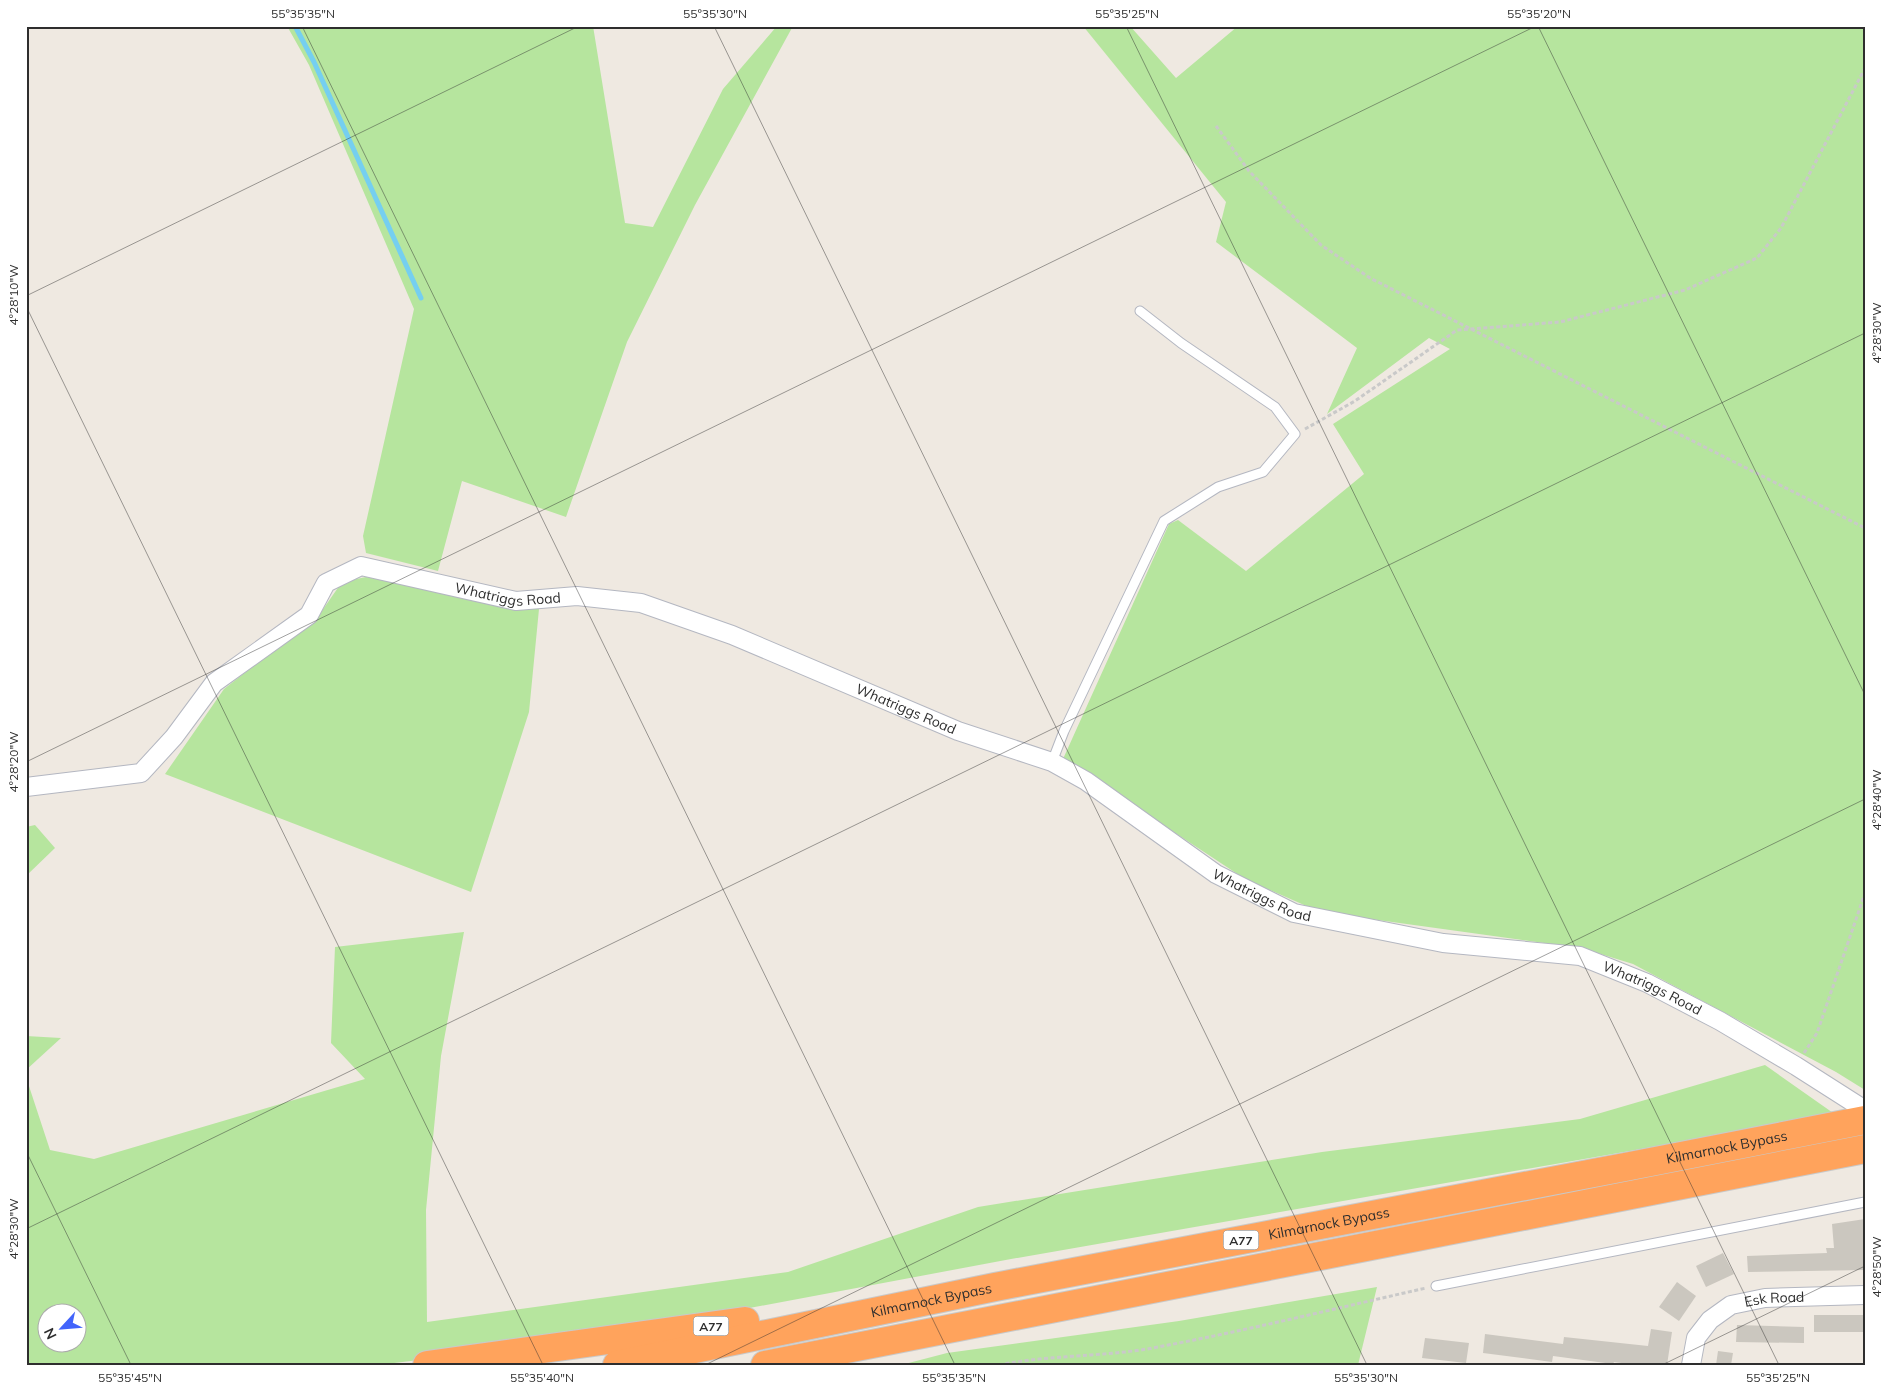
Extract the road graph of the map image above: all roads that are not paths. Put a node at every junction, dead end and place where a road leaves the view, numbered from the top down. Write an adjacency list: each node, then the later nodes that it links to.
1 (1140, 311): 2 (lane)
2 (1052, 762): 3 (street, Whatriggs Road); 4 (street, Whatriggs Road)
3 (26, 787)
4 (1865, 1110)
5 (1865, 1120): 9 (highway, Kilmarnock Bypass / A77)
6 (1865, 1149): 11 (highway, Kilmarnock Bypass / A77)
7 (1865, 1202): 8 (lane)
8 (1436, 1286)
9 (995, 1287): 12 (highway, A77); 13 (highway, Kilmarnock Bypass / A77)
10 (1865, 1295): 16 (street, Esk Road)
11 (984, 1323): 14 (highway, Kilmarnock Bypass / A77); 15 (highway, A77)
12 (427, 1365)
13 (617, 1365)
14 (765, 1365)
15 (816, 1365)
16 (1691, 1365)

